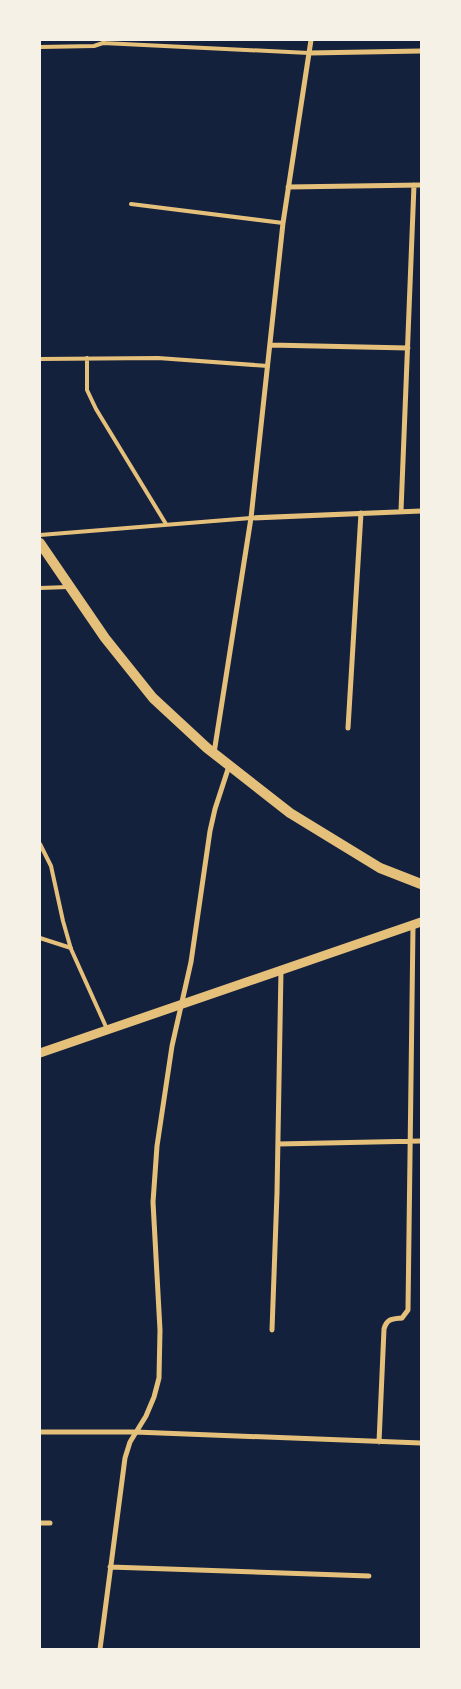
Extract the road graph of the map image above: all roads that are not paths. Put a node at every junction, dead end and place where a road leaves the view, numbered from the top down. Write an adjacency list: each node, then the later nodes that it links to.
1 (311, 40): 5 (street)
2 (103, 42): 3 (lane); 5 (lane)
3 (40, 47)
4 (421, 50): 5 (street)
5 (309, 53): 8 (street)
6 (414, 185): 7 (street); 8 (street); 12 (street)
7 (421, 185)
8 (288, 187): 10 (street)
9 (131, 204): 10 (lane)
10 (283, 223): 11 (street)
11 (270, 345): 12 (street); 15 (street)
12 (408, 348): 17 (street)
13 (86, 358): 14 (lane); 15 (lane); 20 (lane)
14 (40, 359)
15 (268, 366): 19 (street)
16 (421, 510): 17 (street)
17 (401, 511): 18 (street)
18 (361, 513): 19 (street); 25 (street)
19 (251, 518): 20 (lane); 26 (street)
20 (166, 524): 21 (lane)
21 (40, 535)
22 (40, 543): 23 (main road)
23 (69, 587): 24 (lane); 26 (main road)
24 (40, 588)
25 (348, 728)
26 (214, 753): 27 (main road)
27 (229, 766): 29 (main road); 34 (street)
28 (40, 844): 32 (lane)
29 (421, 884)
30 (417, 924): 33 (street); 37 (street)
31 (40, 938): 32 (lane)
32 (72, 949): 35 (lane)
33 (281, 970): 34 (street); 39 (street)
34 (182, 1004): 35 (street); 42 (street)
35 (107, 1030): 36 (street)
36 (40, 1053)
37 (410, 1141): 38 (street); 39 (street); 43 (street)
38 (421, 1141)
39 (278, 1144): 40 (street)
40 (272, 1330)
41 (40, 1432): 42 (street)
42 (135, 1432): 43 (street); 47 (street)
43 (378, 1442): 44 (street)
44 (421, 1443)
45 (40, 1522): 46 (street)
46 (50, 1523)
47 (110, 1567): 48 (street); 49 (street)
48 (369, 1576)
49 (100, 1649)

